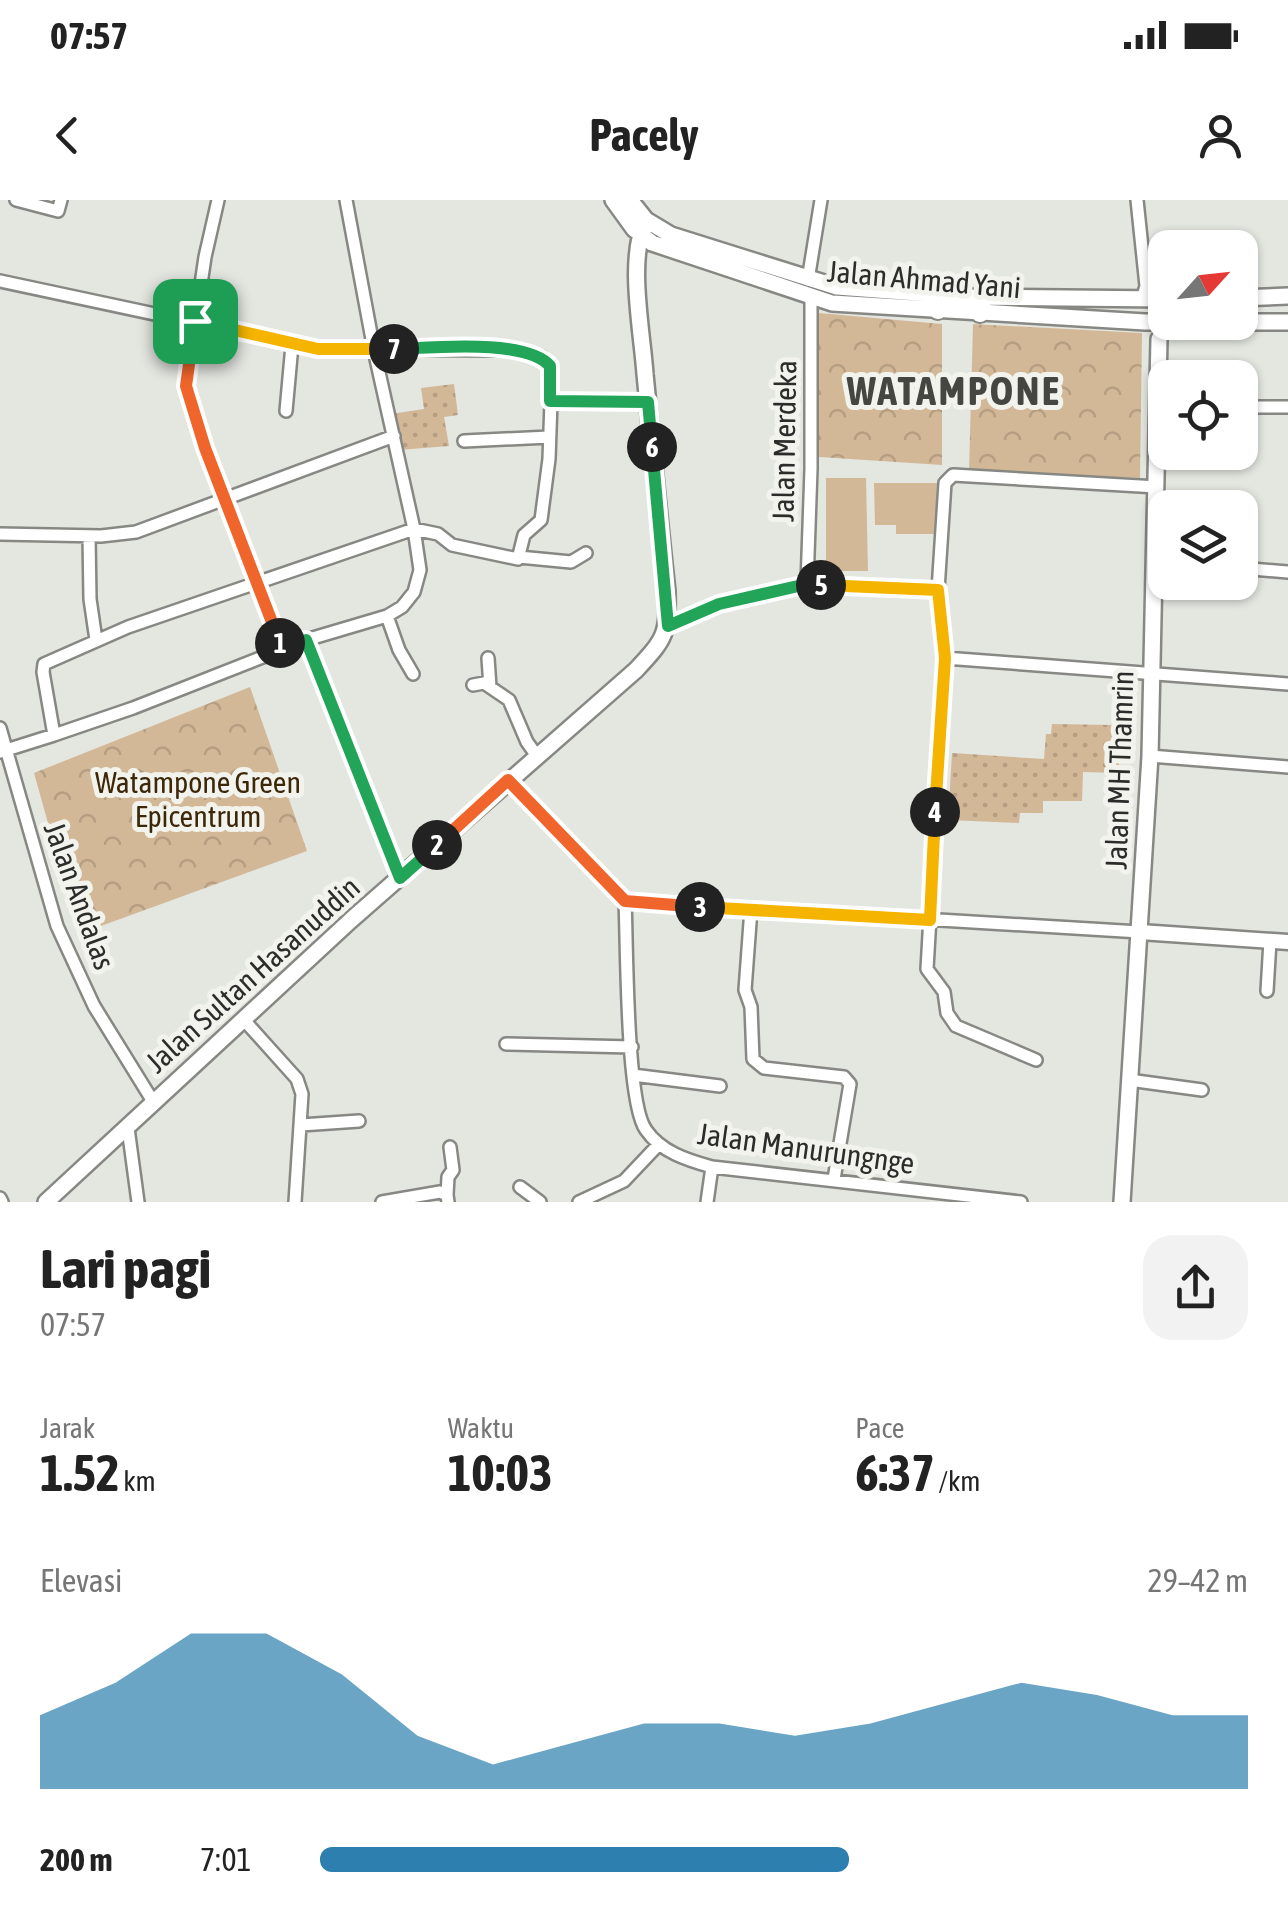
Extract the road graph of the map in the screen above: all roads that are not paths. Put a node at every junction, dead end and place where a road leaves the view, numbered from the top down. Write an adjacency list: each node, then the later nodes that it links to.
1 (16, 200): 2 (street)
2 (61, 200)
3 (218, 200): 19 (street)
4 (346, 200): 26 (street)
5 (613, 200): 9 (main road)
6 (630, 200): 9 (main road)
7 (821, 200): 10 (street)
8 (1138, 200): 12 (street)
9 (649, 231): 10 (main road, Jalan Ahmad Yani); 16 (main road, Jalan Ahmad Yani); 28 (main road)
10 (808, 280): 17 (main road, Jalan Ahmad Yani)
11 (0, 281): 19 (street)
12 (1144, 292): 13 (main road, Jalan Ahmad Yani); 18 (main road, Jalan Ahmad Yani); 20 (main road)
13 (1148, 293)
14 (1288, 296): 15 (main road)
15 (1258, 297)
16 (811, 298): 17 (main road, Jalan Ahmad Yani); 47 (street, Jalan Merdeka)
17 (939, 302): 18 (main road, Jalan Ahmad Yani)
18 (980, 305): 20 (main road, Jalan Ahmad Yani)
19 (195, 321): 25 (street); 38 (street)
20 (1145, 322): 21 (main road, Jalan Ahmad Yani); 24 (main road)
21 (1148, 322)
22 (1288, 322): 23 (main road, Jalan Ahmad Yani)
23 (1258, 323)
24 (1148, 325)
25 (292, 344): 26 (street); 31 (street)
26 (374, 350): 27 (street); 32 (street)
27 (550, 401): 28 (street); 33 (street)
28 (648, 402): 51 (main road)
29 (1258, 407): 30 (street)
30 (1288, 407)
31 (286, 411)
32 (394, 436): 38 (street); 39 (street)
33 (549, 437): 34 (street); 43 (street)
34 (464, 441)
35 (1158, 470): 36 (main road, Jalan MH Thamrin)
36 (1157, 487): 37 (main road, Jalan MH Thamrin); 48 (street)
37 (1157, 490)
38 (226, 500): 41 (street); 46 (street)
39 (414, 530): 43 (street); 46 (street); 50 (street)
40 (0, 534): 41 (street)
41 (89, 536): 52 (street)
42 (586, 553): 43 (street)
43 (519, 557)
44 (1258, 570): 45 (street)
45 (1288, 572)
46 (256, 584): 52 (street); 54 (street)
47 (807, 584): 48 (street); 51 (street)
48 (938, 590): 56 (street)
49 (1157, 600): 57 (main road, Jalan MH Thamrin)
50 (387, 616): 53 (street); 58 (street)
51 (668, 626): 65 (main road, Jalan Sultan Hasanuddin)
52 (96, 640): 63 (street)
53 (306, 640): 54 (street); 69 (street)
54 (282, 650): 63 (street)
55 (488, 658): 61 (street)
56 (945, 658): 57 (street); 72 (street)
57 (1152, 672): 59 (street); 66 (main road, Jalan MH Thamrin)
58 (413, 674)
59 (1288, 684)
60 (474, 685): 61 (street)
61 (490, 687): 65 (street)
62 (0, 728): 64 (street, Jalan Andalas)
63 (54, 736): 64 (street)
64 (3, 751): 85 (street, Jalan Andalas)
65 (537, 756): 68 (main road, Jalan Sultan Hasanuddin)
66 (1150, 756): 67 (street); 73 (main road, Jalan MH Thamrin)
67 (1288, 766)
68 (508, 780): 69 (main road, Jalan Sultan Hasanuddin); 70 (street)
69 (400, 878): 77 (main road, Jalan Sultan Hasanuddin)
70 (625, 901): 71 (street); 79 (street, Jalan Manurungnge)
71 (751, 908): 72 (street); 92 (street)
72 (930, 920): 73 (street); 80 (street)
73 (1140, 932): 74 (street); 82 (main road, Jalan MH Thamrin)
74 (1270, 941): 75 (street); 76 (street)
75 (1288, 942)
76 (1267, 991)
77 (244, 1020): 85 (main road, Jalan Sultan Hasanuddin); 87 (street)
78 (506, 1044): 79 (street)
79 (632, 1047): 81 (street, Jalan Manurungnge)
80 (1036, 1060)
81 (633, 1075): 83 (street); 89 (street, Jalan Manurungnge)
82 (1129, 1080): 84 (street); 103 (main road, Jalan MH Thamrin)
83 (720, 1086)
84 (1202, 1090)
85 (154, 1102): 88 (main road, Jalan Sultan Hasanuddin)
86 (359, 1121): 87 (street)
87 (301, 1125): 97 (street)
88 (128, 1128): 95 (main road, Jalan Sultan Hasanuddin); 96 (street)
89 (659, 1144): 91 (street, Jalan Manurungnge); 100 (street)
90 (450, 1147): 94 (street)
91 (712, 1166): 92 (street, Jalan Manurungnge); 101 (street)
92 (834, 1179): 102 (street, Jalan Manurungnge)
93 (520, 1187): 99 (street)
94 (447, 1198): 98 (street)
95 (46, 1202)
96 (138, 1202)
97 (295, 1202)
98 (382, 1202)
99 (540, 1202)
100 (580, 1202)
101 (707, 1202)
102 (1021, 1202)
103 (1122, 1202)

